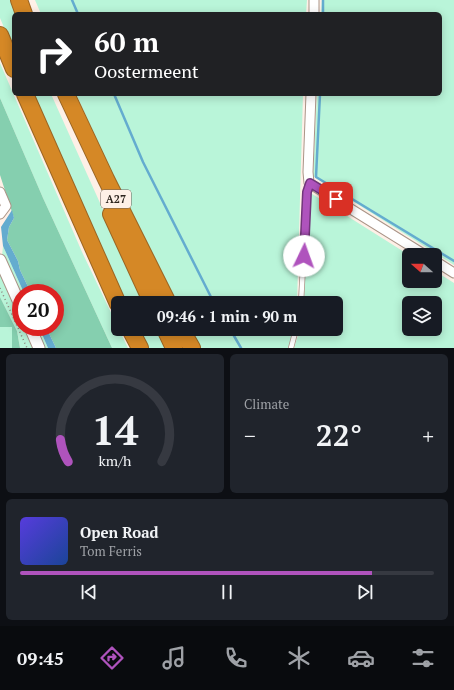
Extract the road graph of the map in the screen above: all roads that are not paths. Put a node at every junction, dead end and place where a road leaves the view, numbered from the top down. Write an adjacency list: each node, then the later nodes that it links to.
1 (19, 0): 3 (highway)
2 (314, 0): 4 (street)
3 (23, 12)
4 (314, 12)
5 (0, 35): 6 (highway)
6 (12, 64)
7 (26, 96): 19 (highway)
8 (59, 96): 20 (highway, A27)
9 (67, 96): 21 (highway, A27)
10 (311, 96): 11 (street)
11 (310, 183): 14 (street); 22 (lane)
12 (0, 192): 13 (street)
13 (0, 214)
14 (415, 248)
15 (0, 260): 18 (street)
16 (442, 265): 17 (street)
17 (454, 273)
18 (12, 287)
19 (114, 296)
20 (149, 296)
21 (164, 296)
22 (302, 296)
23 (34, 336): 28 (street)
24 (134, 336): 29 (highway)
25 (168, 336): 30 (highway)
26 (185, 336): 31 (highway)
27 (294, 336): 32 (lane)
28 (39, 348)
29 (140, 348)
30 (174, 348)
31 (192, 348)
32 (291, 348)

